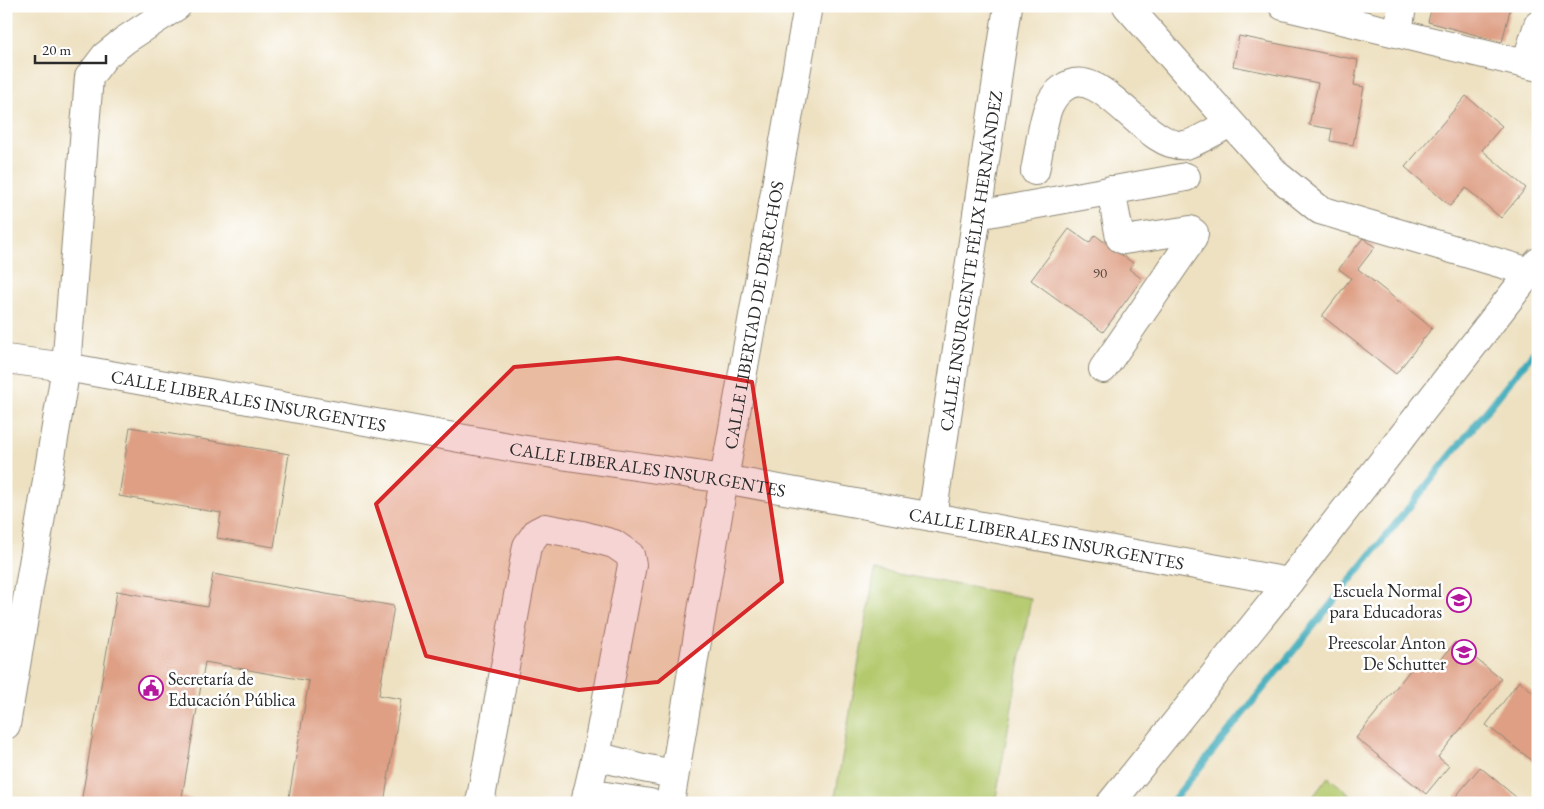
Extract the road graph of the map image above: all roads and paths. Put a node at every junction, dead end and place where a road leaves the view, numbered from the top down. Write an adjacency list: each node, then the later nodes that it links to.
1 (177, 6): 17 (street)
2 (808, 6): 19 (street, CALLE LIBERTAD DE DERECHOS)
3 (1008, 6): 14 (street, CALLE INSURGENTE FÉLIX HERNÁNDEZ)
4 (1127, 6): 10 (street)
5 (1282, 6): 8 (street)
6 (1402, 6): 8 (street)
7 (1538, 25): 9 (street)
8 (1398, 33): 9 (street)
9 (1532, 65)
10 (1230, 123): 11 (street); 15 (street)
11 (1035, 171)
12 (1186, 177): 13 (street)
13 (1111, 190): 14 (street); 18 (street)
14 (977, 215): 20 (street, CALLE INSURGENTE FÉLIX HERNÁNDEZ)
15 (1534, 267): 21 (street)
16 (6, 359): 17 (street, CALLE LIBERALES INSURGENTES)
17 (66, 367): 19 (street, CALLE LIBERALES INSURGENTES); 22 (street)
18 (1102, 369)
19 (724, 479): 20 (street, CALLE LIBERALES INSURGENTES); 24 (street, CALLE LIBERTAD DE DERECHOS)
20 (932, 517): 21 (street, CALLE LIBERALES INSURGENTES)
21 (1289, 582): 29 (street)
22 (6, 725)
23 (596, 756): 24 (street); 25 (street); 26 (street)
24 (674, 774): 28 (street, CALLE LIBERTAD DE DERECHOS)
25 (586, 798): 27 (street)
26 (480, 803)
27 (650, 803)
28 (670, 803)
29 (1112, 803)

